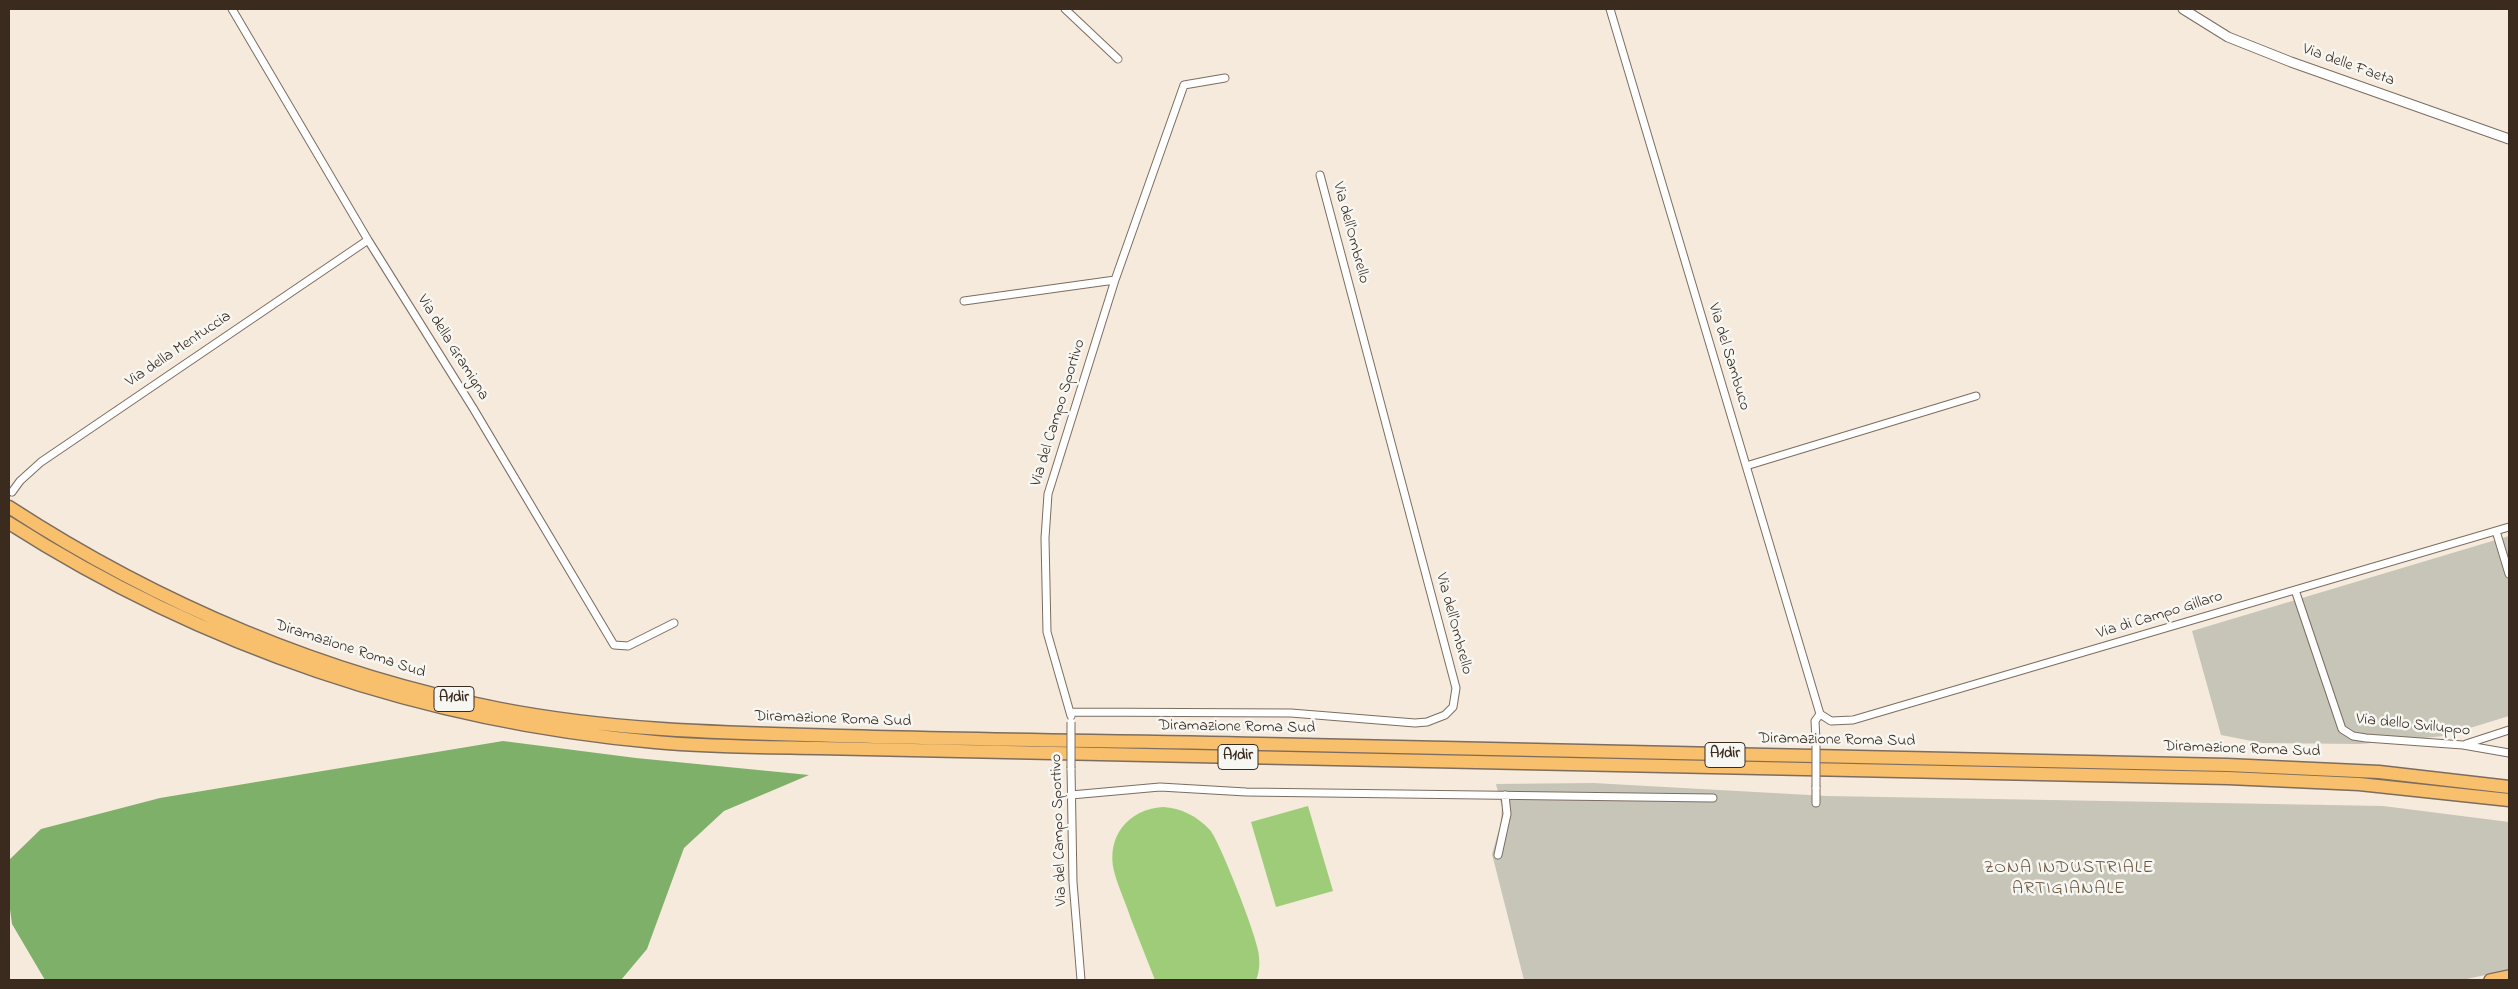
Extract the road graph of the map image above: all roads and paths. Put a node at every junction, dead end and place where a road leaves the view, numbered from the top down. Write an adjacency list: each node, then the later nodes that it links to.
1 (232, 9): 9 (street, Via della Gramigna)
2 (1065, 9): 5 (street)
3 (1610, 9): 13 (street, Via del Sambuco)
4 (2183, 9): 7 (street, Via delle Faeta)
5 (1118, 59)
6 (1225, 78): 10 (street, Via del Campo Sportivo)
7 (2509, 139)
8 (1320, 174): 22 (street, Via dell'Ombrello)
9 (368, 240): 14 (street, Via della Mentuccia); 21 (street, Via della Gramigna)
10 (1115, 280): 11 (street); 22 (street, Via del Campo Sportivo)
11 (964, 301)
12 (1976, 396): 13 (street)
13 (1746, 466): 23 (street, Via del Sambuco)
14 (12, 492)
15 (9, 507): 27 (highway, Diramazione Roma Sud / A1dir)
16 (9, 522): 31 (highway, Diramazione Roma Sud / A1dir)
17 (2509, 527): 18 (street, Via di Campo Gillaro)
18 (2496, 531): 19 (street); 20 (street, Via di Campo Gillaro)
19 (2509, 574)
20 (2295, 590): 23 (street, Via di Campo Gillaro); 25 (street, Via dello Sviluppo)
21 (674, 623)
22 (1070, 712): 28 (street, Via del Campo Sportivo, bridge)
23 (1820, 714): 32 (street, bridge)
24 (2509, 730): 25 (street)
25 (2463, 744): 26 (street, Via dello Sviluppo)
26 (2509, 753)
27 (2509, 786)
28 (1071, 795): 29 (street); 35 (street, Via del Campo Sportivo)
29 (1504, 795): 30 (street); 33 (street)
30 (1713, 798)
31 (2509, 800)
32 (1816, 803)
33 (1498, 855)
34 (2509, 976): 36 (main road)
35 (1082, 980)
36 (2490, 980)

